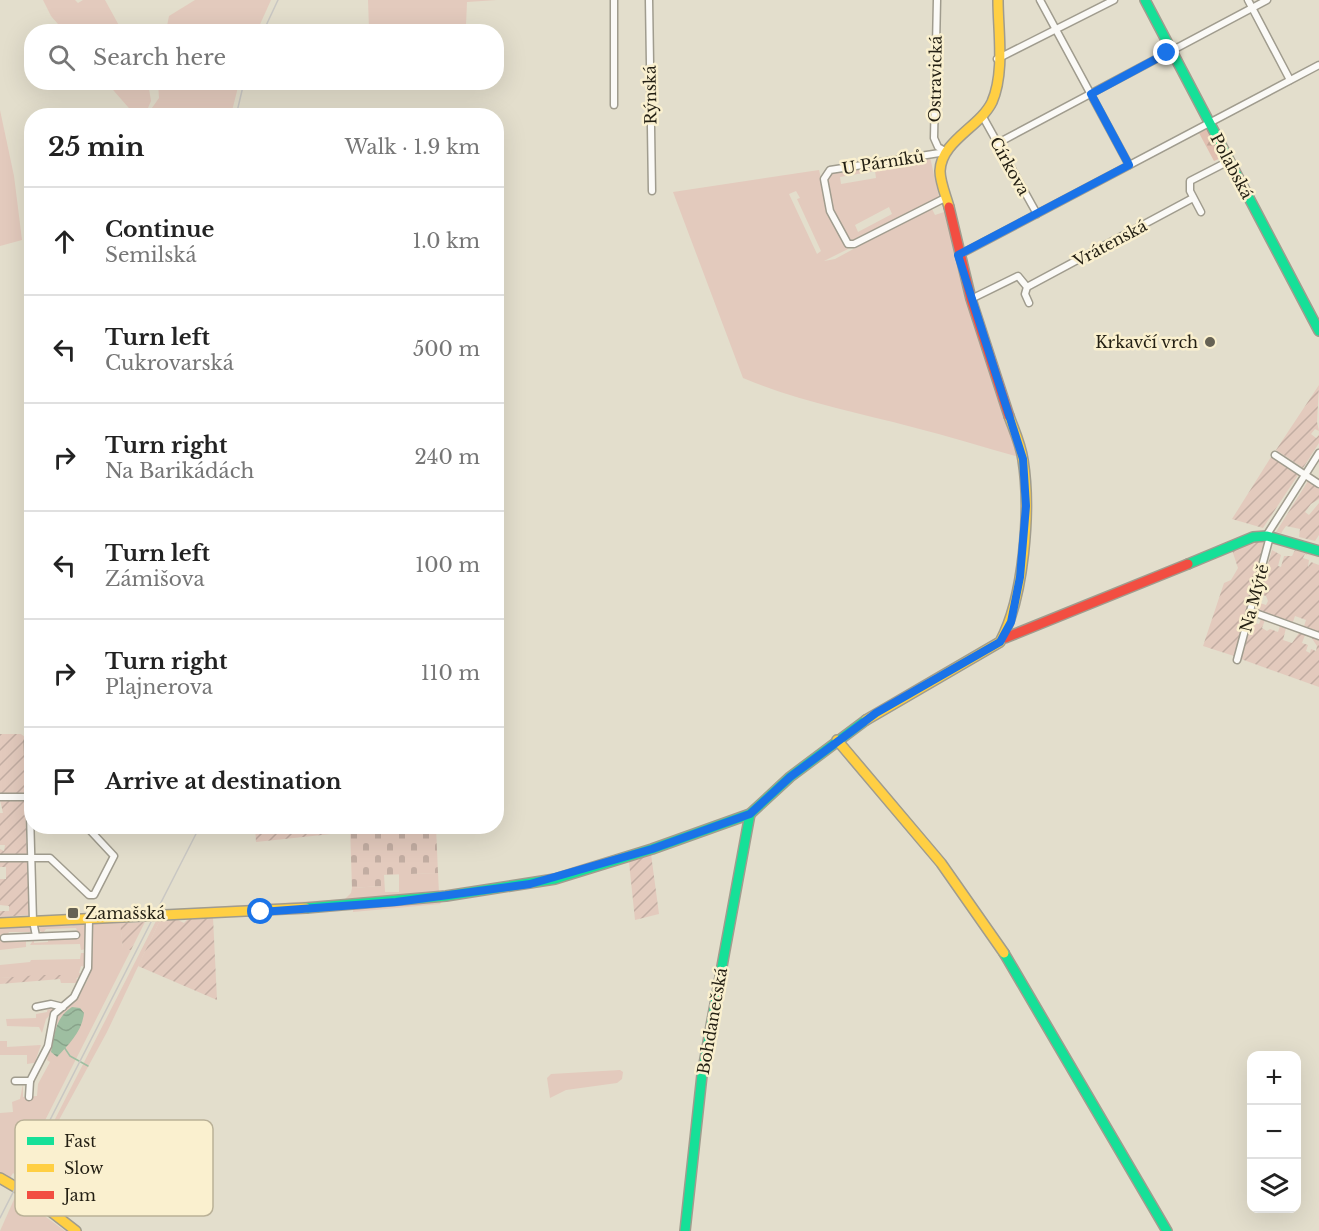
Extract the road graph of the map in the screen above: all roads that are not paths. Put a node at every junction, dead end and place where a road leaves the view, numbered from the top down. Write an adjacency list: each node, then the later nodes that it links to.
1 (614, 0): 17 (street)
2 (649, 0): 24 (street, Rýnská)
3 (937, 0): 21 (street, Ostravická)
4 (998, 0): 13 (street)
5 (1040, 0): 11 (street)
6 (1114, 0): 11 (street)
7 (1145, 0): 12 (street, Polabská)
8 (1248, 0): 10 (street)
9 (1267, 0): 10 (street)
10 (1252, 8): 12 (street); 15 (street)
11 (1057, 31): 13 (street); 16 (street)
12 (1171, 51): 16 (street); 19 (street, Polabská)
13 (996, 59): 18 (street)
14 (1319, 65): 15 (street)
15 (1290, 80): 19 (street)
16 (1091, 94): 20 (street); 23 (street)
17 (614, 105)
18 (983, 117): 20 (street, Církova); 21 (street)
19 (1209, 123): 22 (street, Polabská); 23 (street)
20 (998, 143): 28 (street, Církova)
21 (946, 152): 25 (street); 25 (street, U Párníků)
22 (1229, 161): 26 (street); 33 (street, Polabská)
23 (1129, 165): 28 (street)
24 (652, 191)
25 (945, 198): 29 (street)
26 (1193, 198): 27 (street); 30 (street, Vrátenská)
27 (1201, 212)
28 (1037, 214): 29 (street)
29 (958, 255): 31 (street)
30 (1027, 287): 31 (street); 32 (street)
31 (971, 299): 42 (street)
32 (1029, 303)
33 (1319, 332)
34 (1319, 453): 36 (street, Na Mýtě)
35 (1275, 455): 36 (street)
36 (1304, 475): 37 (street); 38 (street, Na Mýtě)
37 (1319, 484)
38 (1267, 536): 39 (street); 40 (street, Na Mýtě); 42 (street)
39 (1319, 550)
40 (1250, 611): 41 (street); 43 (street, Na Mýtě)
41 (1319, 636)
42 (1005, 638): 44 (street)
43 (1237, 660)
44 (837, 740): 47 (street); 68 (street)
45 (24, 796): 46 (street)
46 (0, 797)
47 (750, 814): 52 (street); 67 (street, Bohdanečská)
48 (31, 834): 51 (street)
49 (93, 834): 51 (street)
50 (0, 858): 51 (street)
51 (31, 858): 53 (street)
52 (89, 919): 53 (street); 59 (street)
53 (33, 921): 54 (street); 56 (street)
54 (0, 923)
55 (76, 935): 56 (street)
56 (36, 936): 57 (street)
57 (4, 938)
58 (36, 1007): 59 (street)
59 (63, 1007): 61 (street)
60 (15, 1081): 61 (street)
61 (30, 1081): 62 (street)
62 (29, 1097)
63 (0, 1178): 64 (street)
64 (15, 1186)
65 (57, 1216): 66 (street)
66 (76, 1231)
67 (685, 1231)
68 (1167, 1231)

